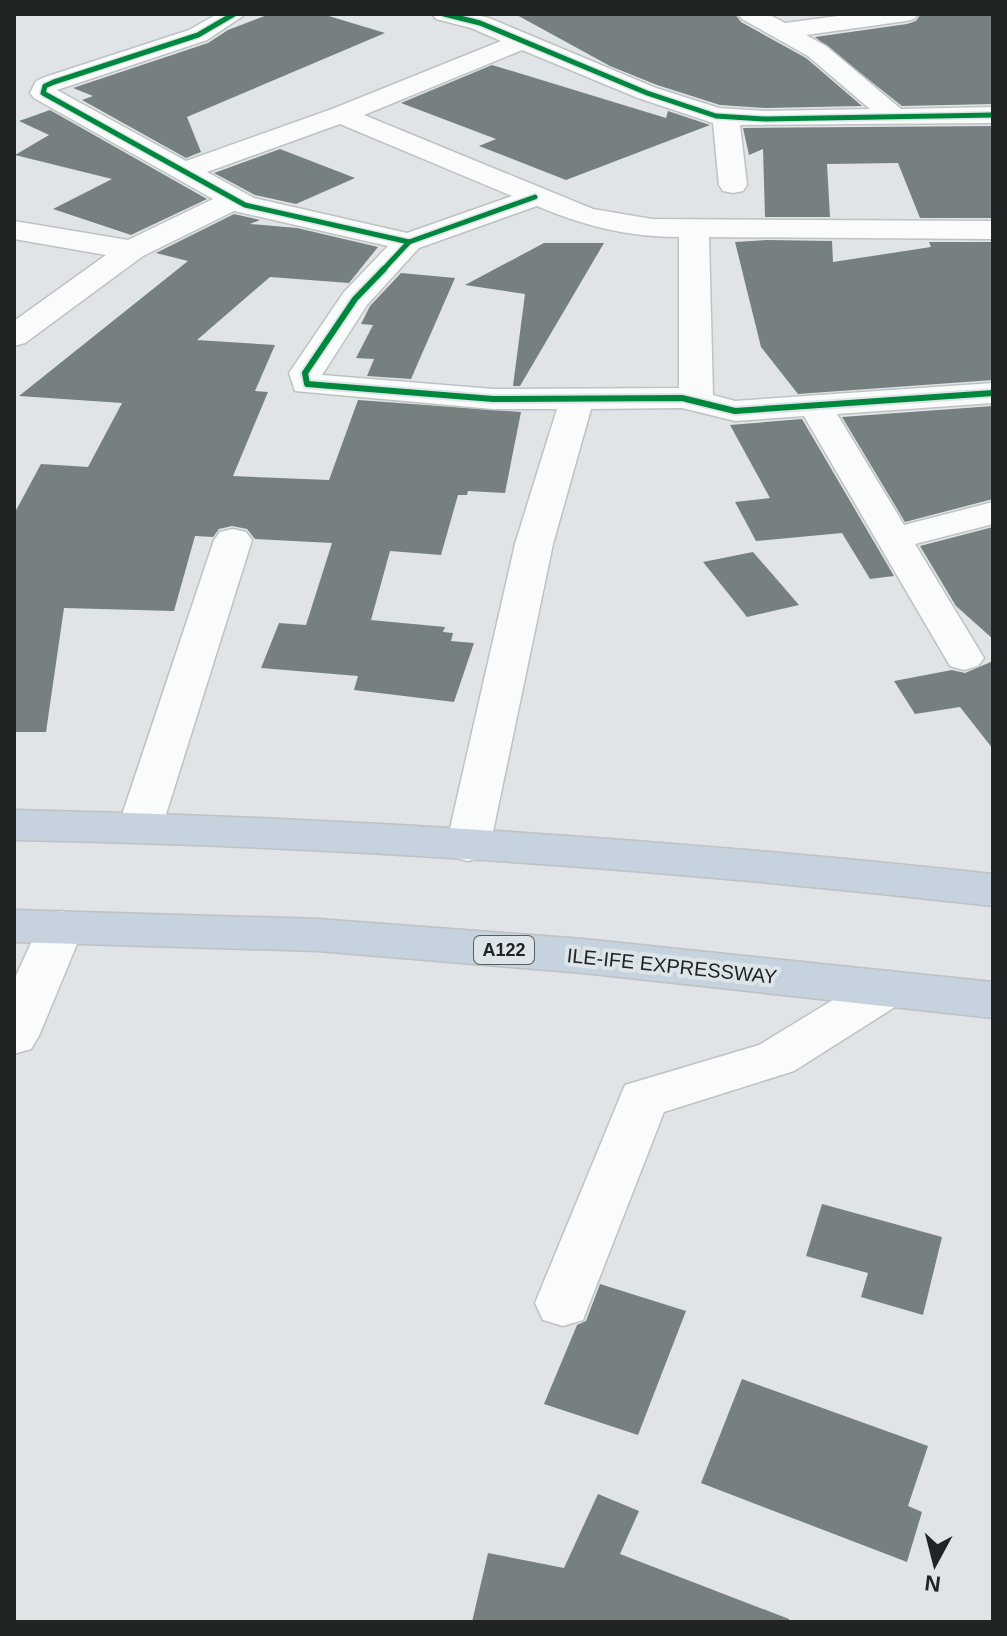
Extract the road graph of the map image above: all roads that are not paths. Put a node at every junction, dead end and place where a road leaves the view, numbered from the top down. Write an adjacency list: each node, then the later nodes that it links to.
1 (234, 14): 11 (street)
2 (444, 14): 6 (street)
3 (750, 14): 5 (street)
4 (906, 14): 5 (street)
5 (781, 31): 10 (street)
6 (522, 41): 7 (street); 9 (street)
7 (341, 115): 11 (street); 13 (street)
8 (993, 115): 10 (street)
9 (726, 116): 10 (street); 12 (street)
10 (895, 117)
11 (184, 171): 14 (street)
12 (733, 185)
13 (535, 197): 15 (street); 18 (street)
14 (233, 200): 18 (street); 19 (street)
15 (694, 229): 17 (street); 22 (street)
16 (14, 230): 19 (street)
17 (993, 230)
18 (409, 242): 23 (street)
19 (132, 250): 20 (street)
20 (14, 336)
21 (993, 393): 24 (street)
22 (696, 399): 23 (street); 24 (street)
23 (576, 401): 31 (street)
24 (814, 404): 26 (street)
25 (993, 513): 26 (street)
26 (893, 539): 28 (street)
27 (233, 540): 30 (street)
28 (964, 658)
29 (14, 825): 30 (highway)
30 (140, 827): 31 (highway)
31 (468, 846): 32 (highway)
32 (993, 890)
33 (14, 926): 34 (highway, ILE-IFE EXPRESSWAY / A122)
34 (61, 927): 35 (highway, ILE-IFE EXPRESSWAY / A122); 37 (street)
35 (889, 988): 36 (highway, ILE-IFE EXPRESSWAY / A122); 38 (street)
36 (993, 1000)
37 (14, 1036)
38 (563, 1303)

